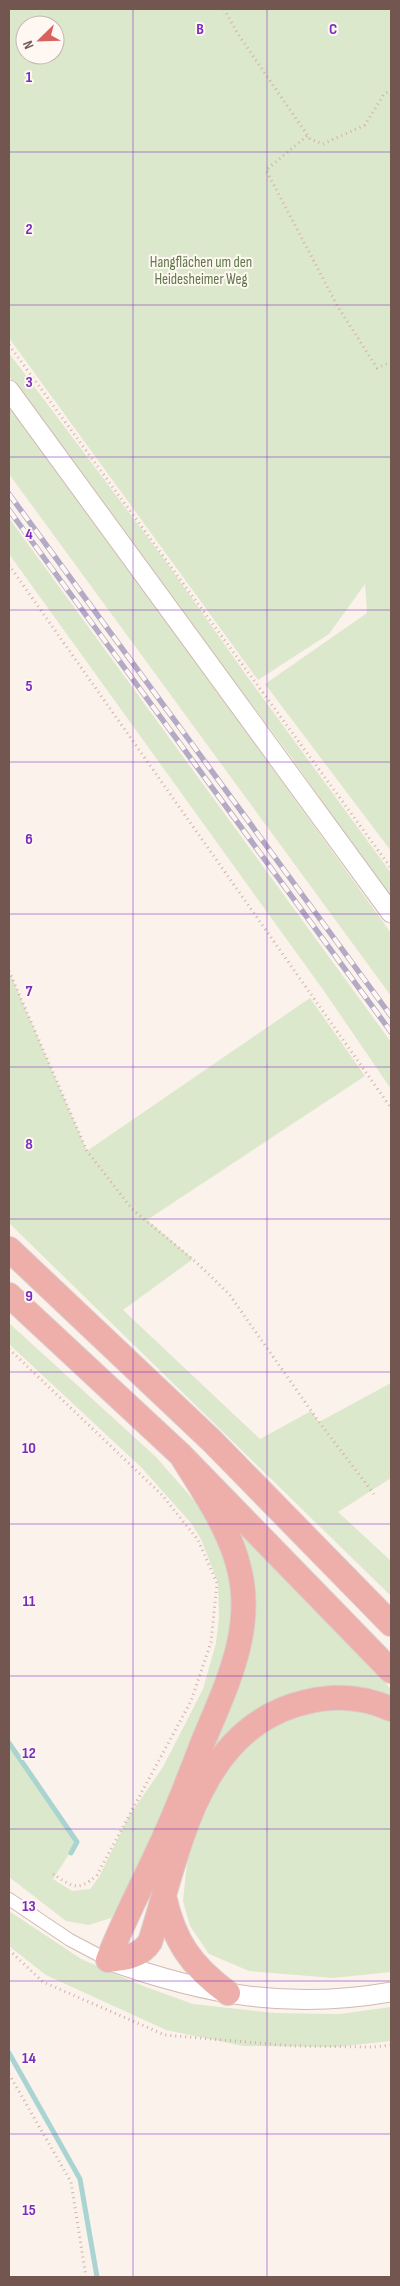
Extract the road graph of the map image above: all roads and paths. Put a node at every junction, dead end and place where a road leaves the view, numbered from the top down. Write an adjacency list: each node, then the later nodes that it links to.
1 (224, 9): 3 (path)
2 (391, 90): 3 (path)
3 (307, 136): 5 (path)
4 (9, 345): 8 (path)
5 (391, 362)
6 (9, 390): 9 (main road)
7 (9, 565): 11 (path)
8 (391, 868)
9 (391, 913)
10 (9, 971): 16 (path)
11 (391, 1108)
12 (9, 1249): 17 (highway)
13 (9, 1295): 15 (highway)
14 (9, 1349): 20 (path)
15 (181, 1454): 18 (highway); 24 (highway)
16 (374, 1494)
17 (391, 1624)
18 (391, 1671)
19 (391, 1709): 21 (highway)
20 (50, 1872)
21 (164, 1896): 24 (highway); 26 (highway)
22 (9, 1899): 24 (street)
23 (9, 1950): 27 (path)
24 (108, 1960): 26 (main road)
25 (391, 1992): 26 (main road)
26 (228, 1993)
27 (391, 2045)
28 (9, 2074): 29 (path)
29 (86, 2277)

